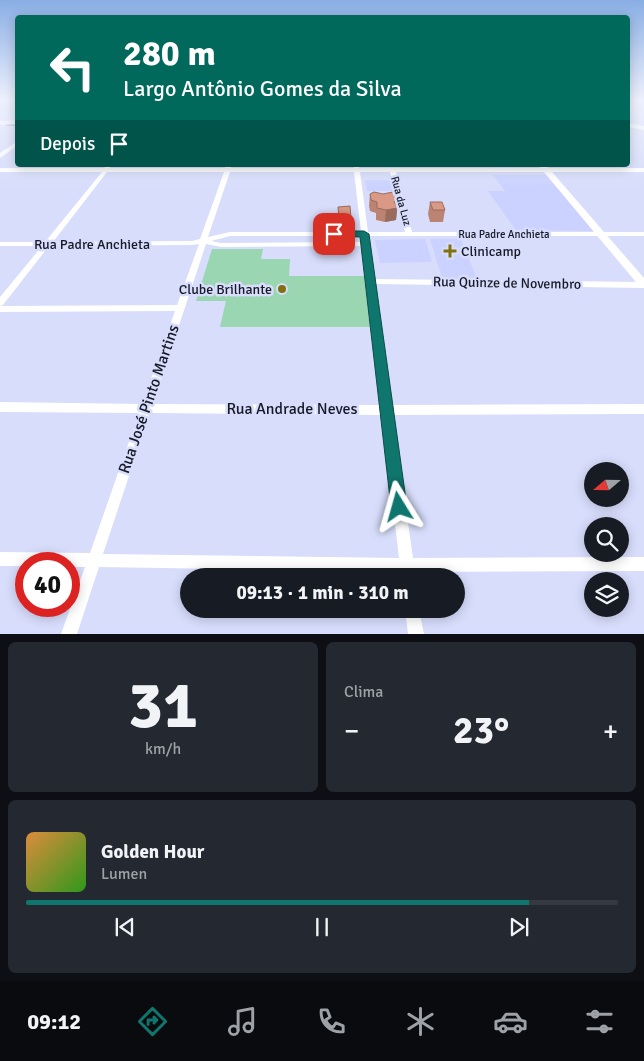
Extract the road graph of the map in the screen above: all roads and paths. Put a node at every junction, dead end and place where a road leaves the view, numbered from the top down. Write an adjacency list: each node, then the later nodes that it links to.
1 (15, 144): 2 (street)
2 (0, 156)
3 (108, 167): 4 (street); 8 (street); 17 (street)
4 (228, 167): 5 (street); 14 (street, Rua José Pinto Martins)
5 (356, 167): 7 (street); 15 (street)
6 (544, 167): 7 (street); 9 (street); 11 (main road)
7 (392, 169): 10 (street, Rua da Luz)
8 (0, 170)
9 (644, 170)
10 (409, 233): 11 (street, Rua Padre Anchieta); 15 (street, Rua Padre Anchieta)
11 (600, 234): 12 (street, Rua Padre Anchieta); 20 (main road)
12 (644, 234)
13 (224, 235): 14 (street, Rua Padre Anchieta); 15 (street, Rua Padre Anchieta); 18 (street)
14 (209, 239): 17 (street, Rua Padre Anchieta); 18 (street); 22 (street, Rua José Pinto Martins)
15 (365, 239): 18 (street); 19 (street)
16 (0, 244): 17 (street, Rua Padre Anchieta)
17 (47, 244): 21 (street)
18 (221, 245)
19 (370, 281): 20 (street, Rua Quinze de Novembro); 27 (street)
20 (644, 285)
21 (0, 303)
22 (180, 308): 23 (street); 25 (street, Rua José Pinto Martins)
23 (0, 309)
24 (0, 407): 25 (street, Rua Andrade Neves)
25 (146, 408): 27 (street, Rua Andrade Neves); 29 (street, Rua José Pinto Martins)
26 (644, 408): 27 (street, Rua Andrade Neves)
27 (386, 410): 32 (street)
28 (0, 559): 29 (street)
29 (94, 560): 31 (street); 35 (street, Rua José Pinto Martins)
30 (644, 564): 33 (street)
31 (322, 568)
32 (408, 568)
33 (465, 569)
34 (413, 618): 36 (street)
35 (69, 634)
36 (416, 634)

